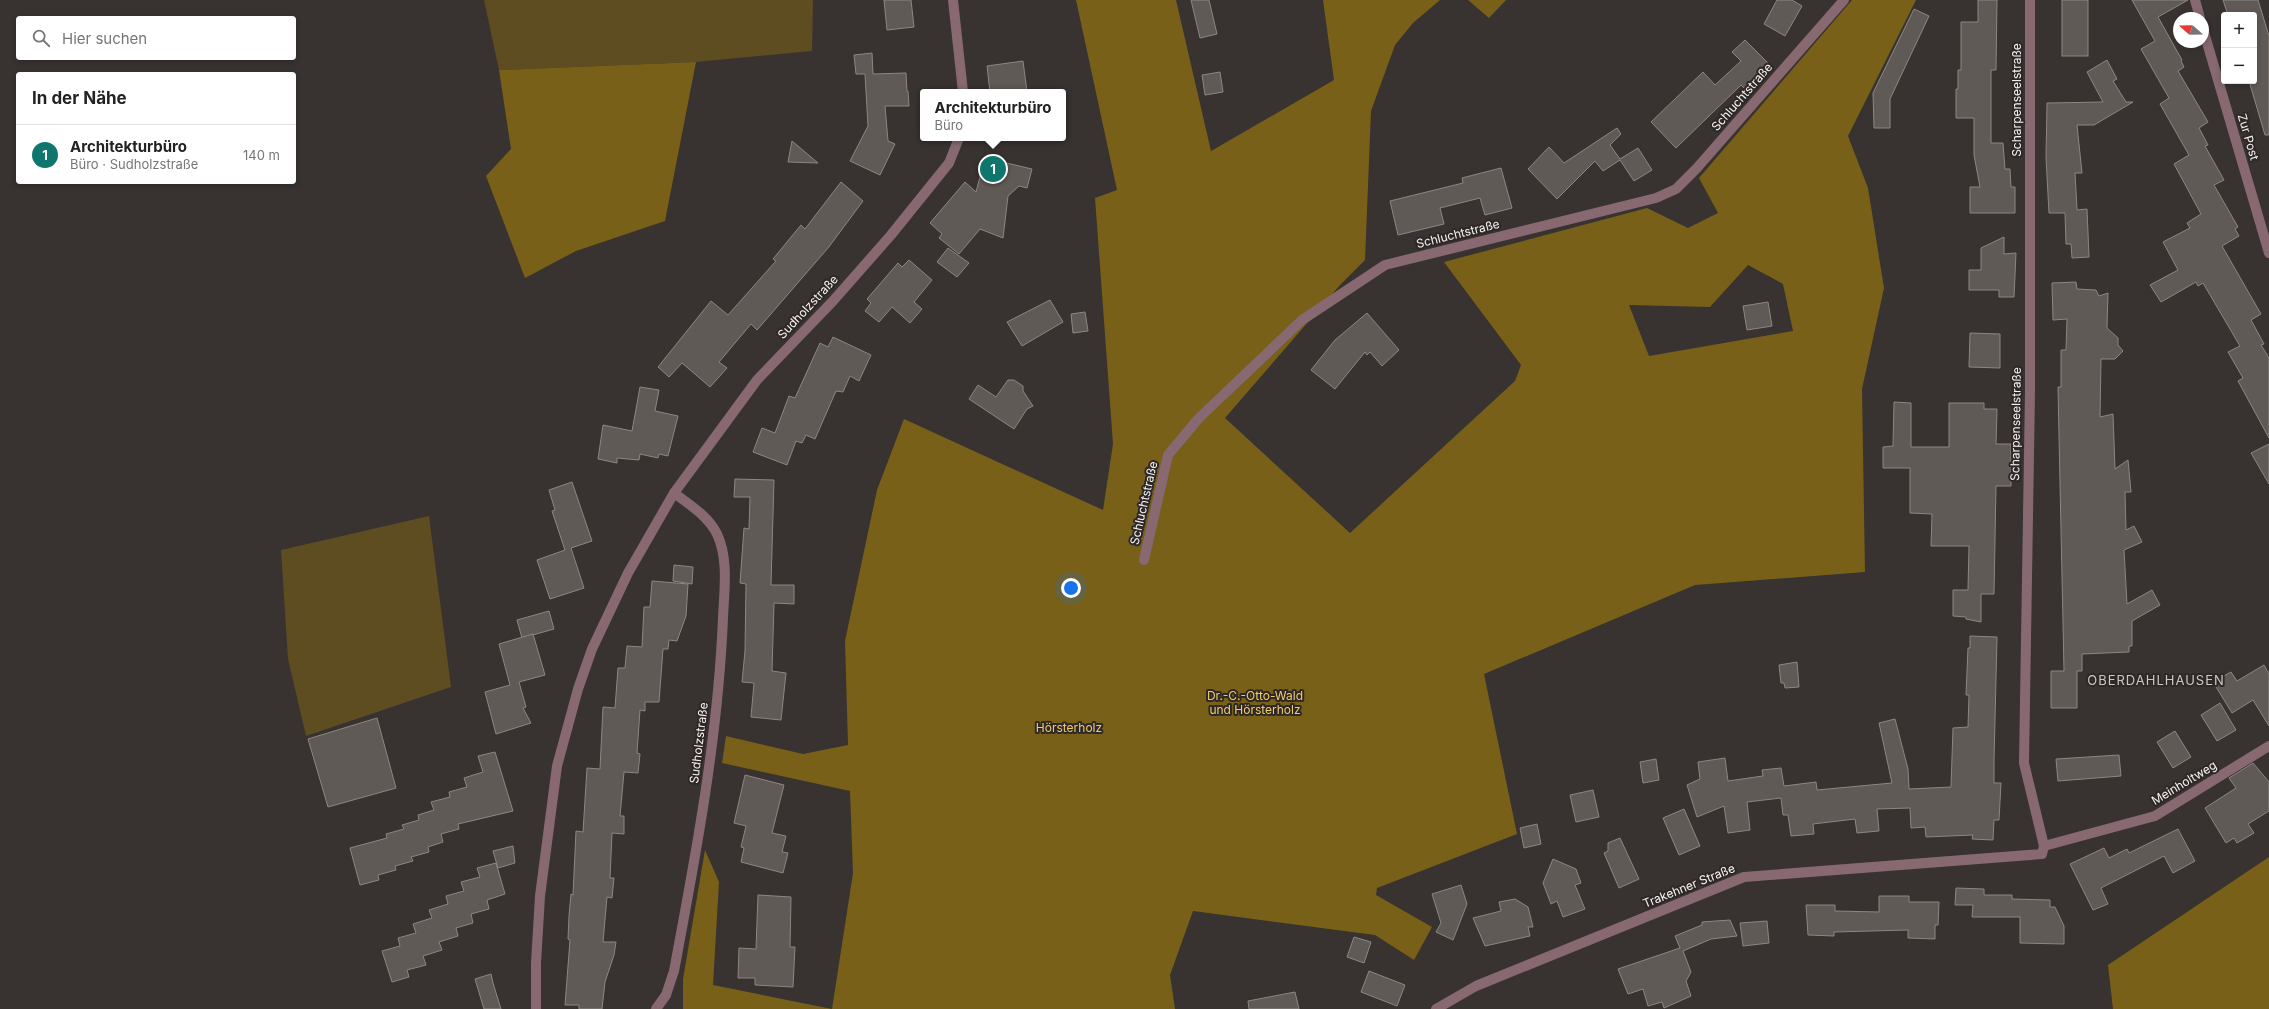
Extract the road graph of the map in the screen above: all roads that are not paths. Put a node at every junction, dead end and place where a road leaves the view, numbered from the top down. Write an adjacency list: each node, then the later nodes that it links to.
1 (953, 0): 7 (street)
2 (1844, 0): 11 (street, Schluchtstraße)
3 (2030, 0): 13 (street, Scharpenseelstraße)
4 (2194, 0): 5 (street)
5 (2198, 12)
6 (2209, 48): 9 (street, Zur Post)
7 (963, 89)
8 (958, 141): 10 (street, Sudholzstraße)
9 (2269, 252)
10 (674, 493): 14 (street, Sudholzstraße); 15 (street, Sudholzstraße)
11 (1144, 560)
12 (2269, 746): 13 (street, Meinholtweg)
13 (2043, 850): 16 (street, Trakehner Straße)
14 (536, 1009)
15 (656, 1009)
16 (1436, 1009)

